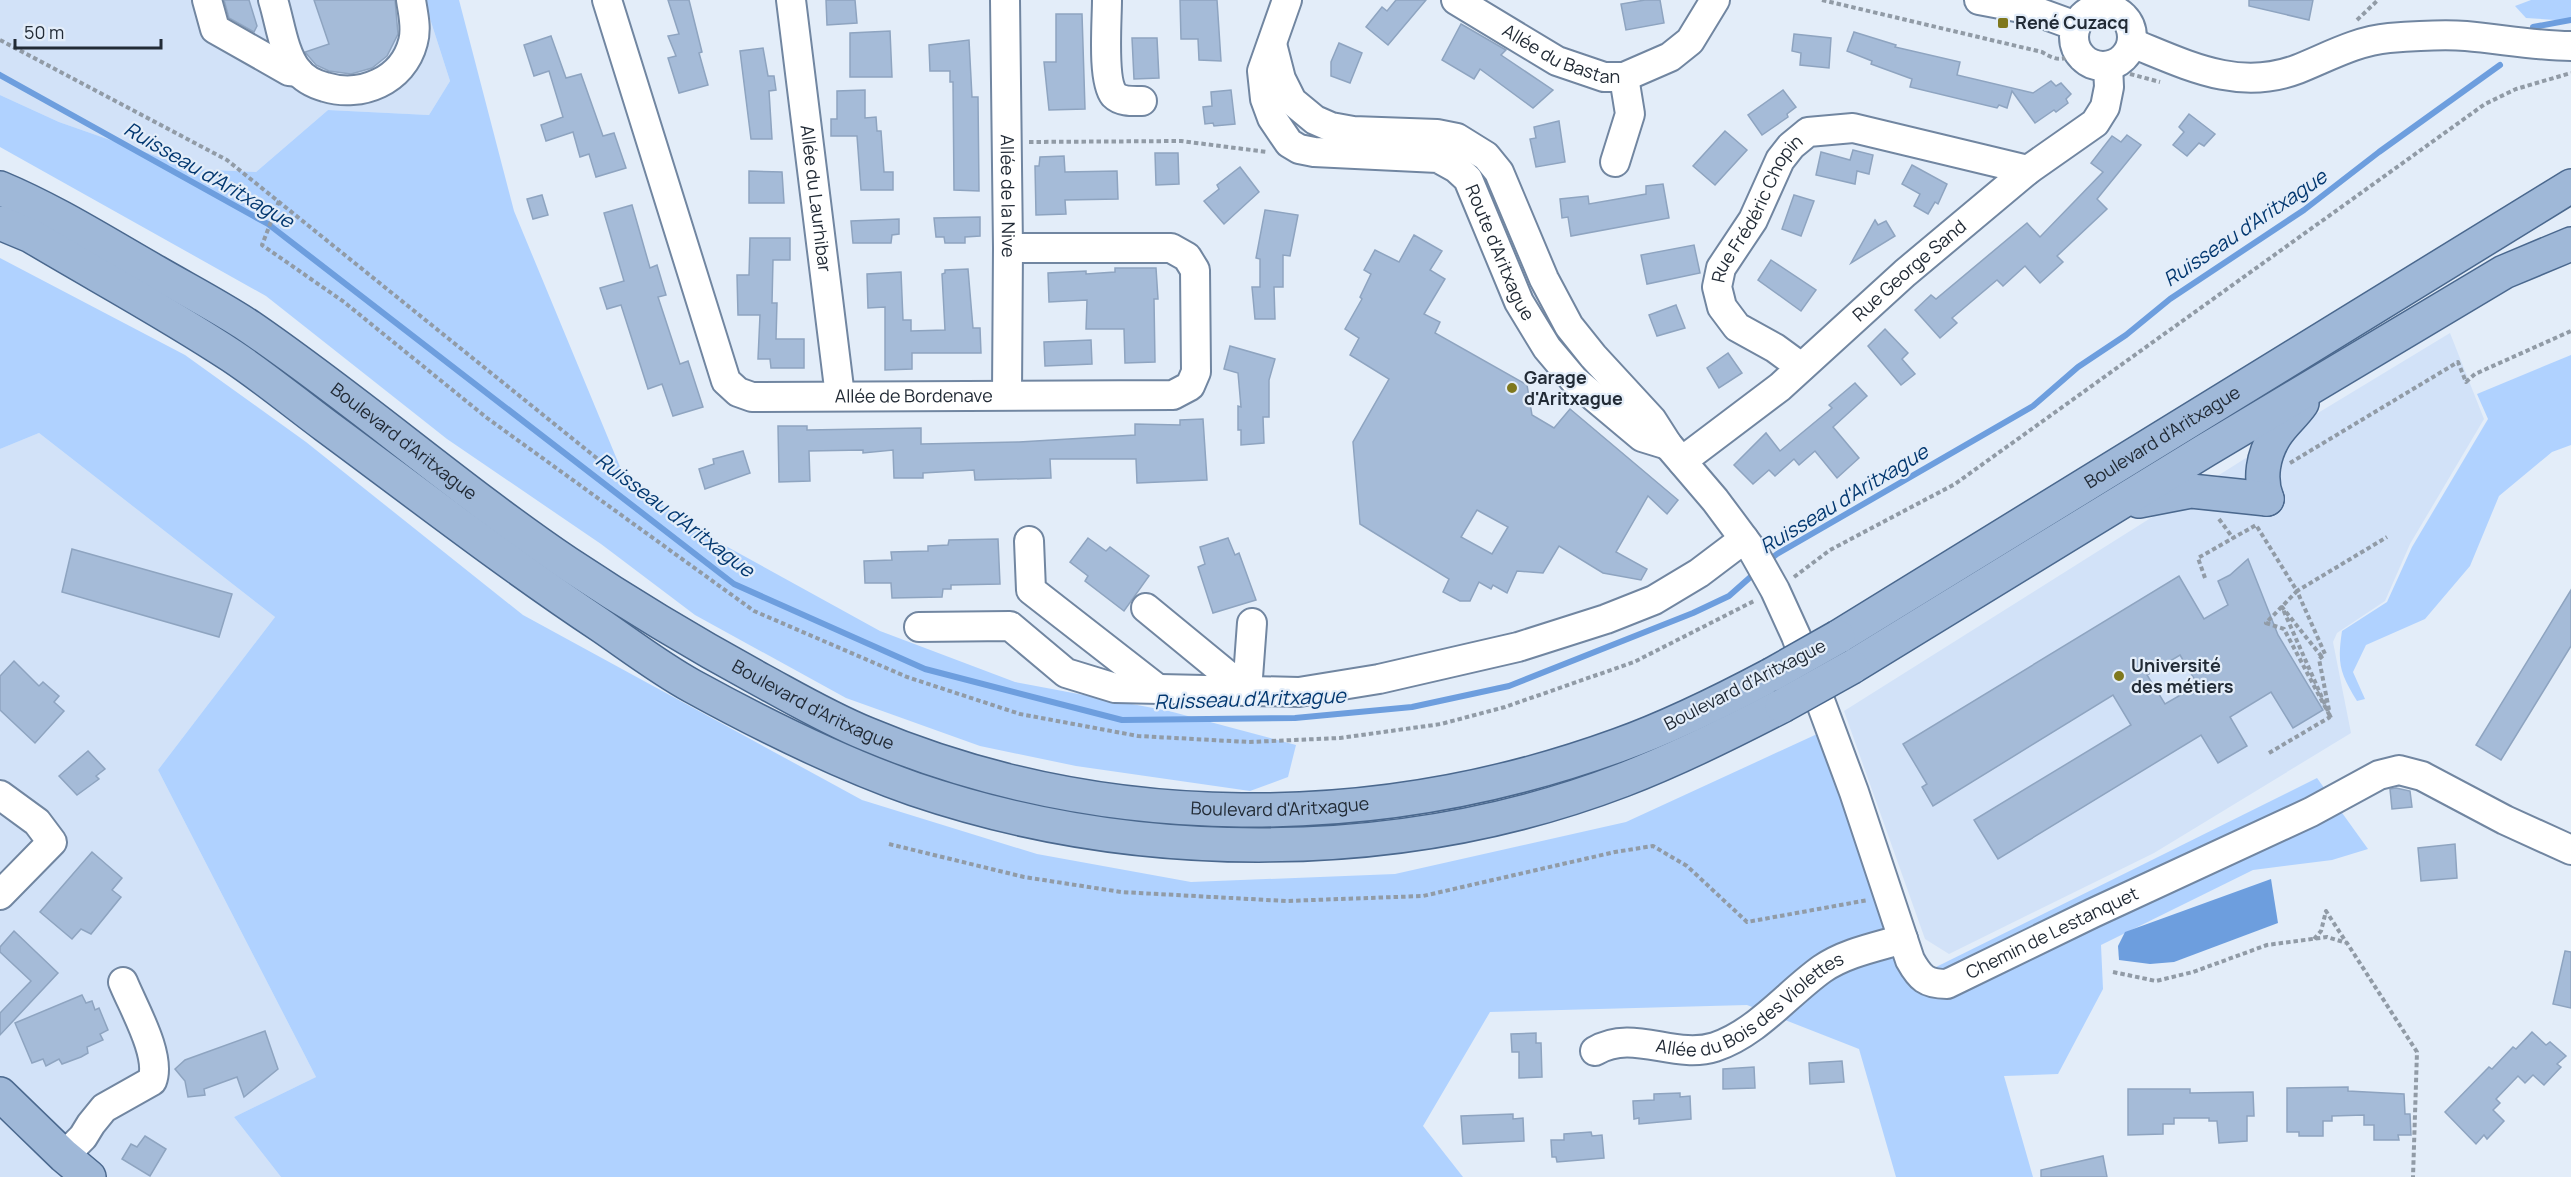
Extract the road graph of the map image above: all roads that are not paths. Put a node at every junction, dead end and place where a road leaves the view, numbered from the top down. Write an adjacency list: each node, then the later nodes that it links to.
1 (207, 0): 18 (street)
2 (273, 0): 18 (street)
3 (411, 0): 18 (street)
4 (607, 0): 31 (street, Allée de Bordenave)
5 (791, 0): 31 (street, Allée du Laurhibar)
6 (1005, 0): 27 (street, Allée de la Nive)
7 (1107, 0): 20 (street)
8 (1287, 0): 15 (street)
9 (1456, 0): 19 (street, Allée du Bastan)
10 (1715, 0): 19 (street, Allée du Bastan)
11 (1979, 0): 13 (street)
12 (2126, 8): 13 (street); 14 (street)
13 (2076, 38): 17 (street)
14 (2132, 43): 16 (street); 17 (street)
15 (1272, 44): 32 (street, Route d'Aritxague); 32 (street, Route d'Aritxague)
16 (2569, 54)
17 (2108, 66): 22 (street, Rue George Sand)
18 (299, 72)
19 (1624, 77): 21 (street)
20 (1142, 101)
21 (1615, 162)
22 (2028, 170): 28 (street, Rue George Sand); 28 (street, Rue Frédéric Chopin)
23 (2571, 186): 24 (main road, Boulevard d'Aritxague, bridge)
24 (0, 188)
25 (0, 223): 33 (main road, Boulevard d'Aritxague, bridge)
26 (2571, 244): 29 (main road, Boulevard d'Aritxague)
27 (1008, 248): 30 (street, Allée de la Nive); 30 (street, Allée de Bordenave)
28 (1801, 367): 32 (street, Rue George Sand)
29 (2315, 385): 33 (main road, Boulevard d'Aritxague); 33 (main road)
30 (1007, 394): 31 (street, Allée de Bordenave)
31 (840, 396)
32 (1675, 453): 35 (street, Route d'Aritxague)
33 (2113, 508)
34 (1029, 541): 39 (street)
35 (1761, 567): 40 (street); 44 (street, Chemin de Lestanquet)
36 (1146, 608): 40 (street)
37 (1252, 623): 40 (street)
38 (919, 627): 39 (street)
39 (1158, 689): 40 (street)
40 (1247, 692)
41 (0, 795): 43 (street)
42 (2571, 850): 44 (street, Chemin de Lestanquet)
43 (0, 895)
44 (1903, 939): 46 (street, Allée du Bois des Violettes)
45 (123, 982): 48 (street)
46 (1595, 1051)
47 (0, 1094): 48 (main road)
48 (63, 1156): 49 (main road)
49 (89, 1177)

